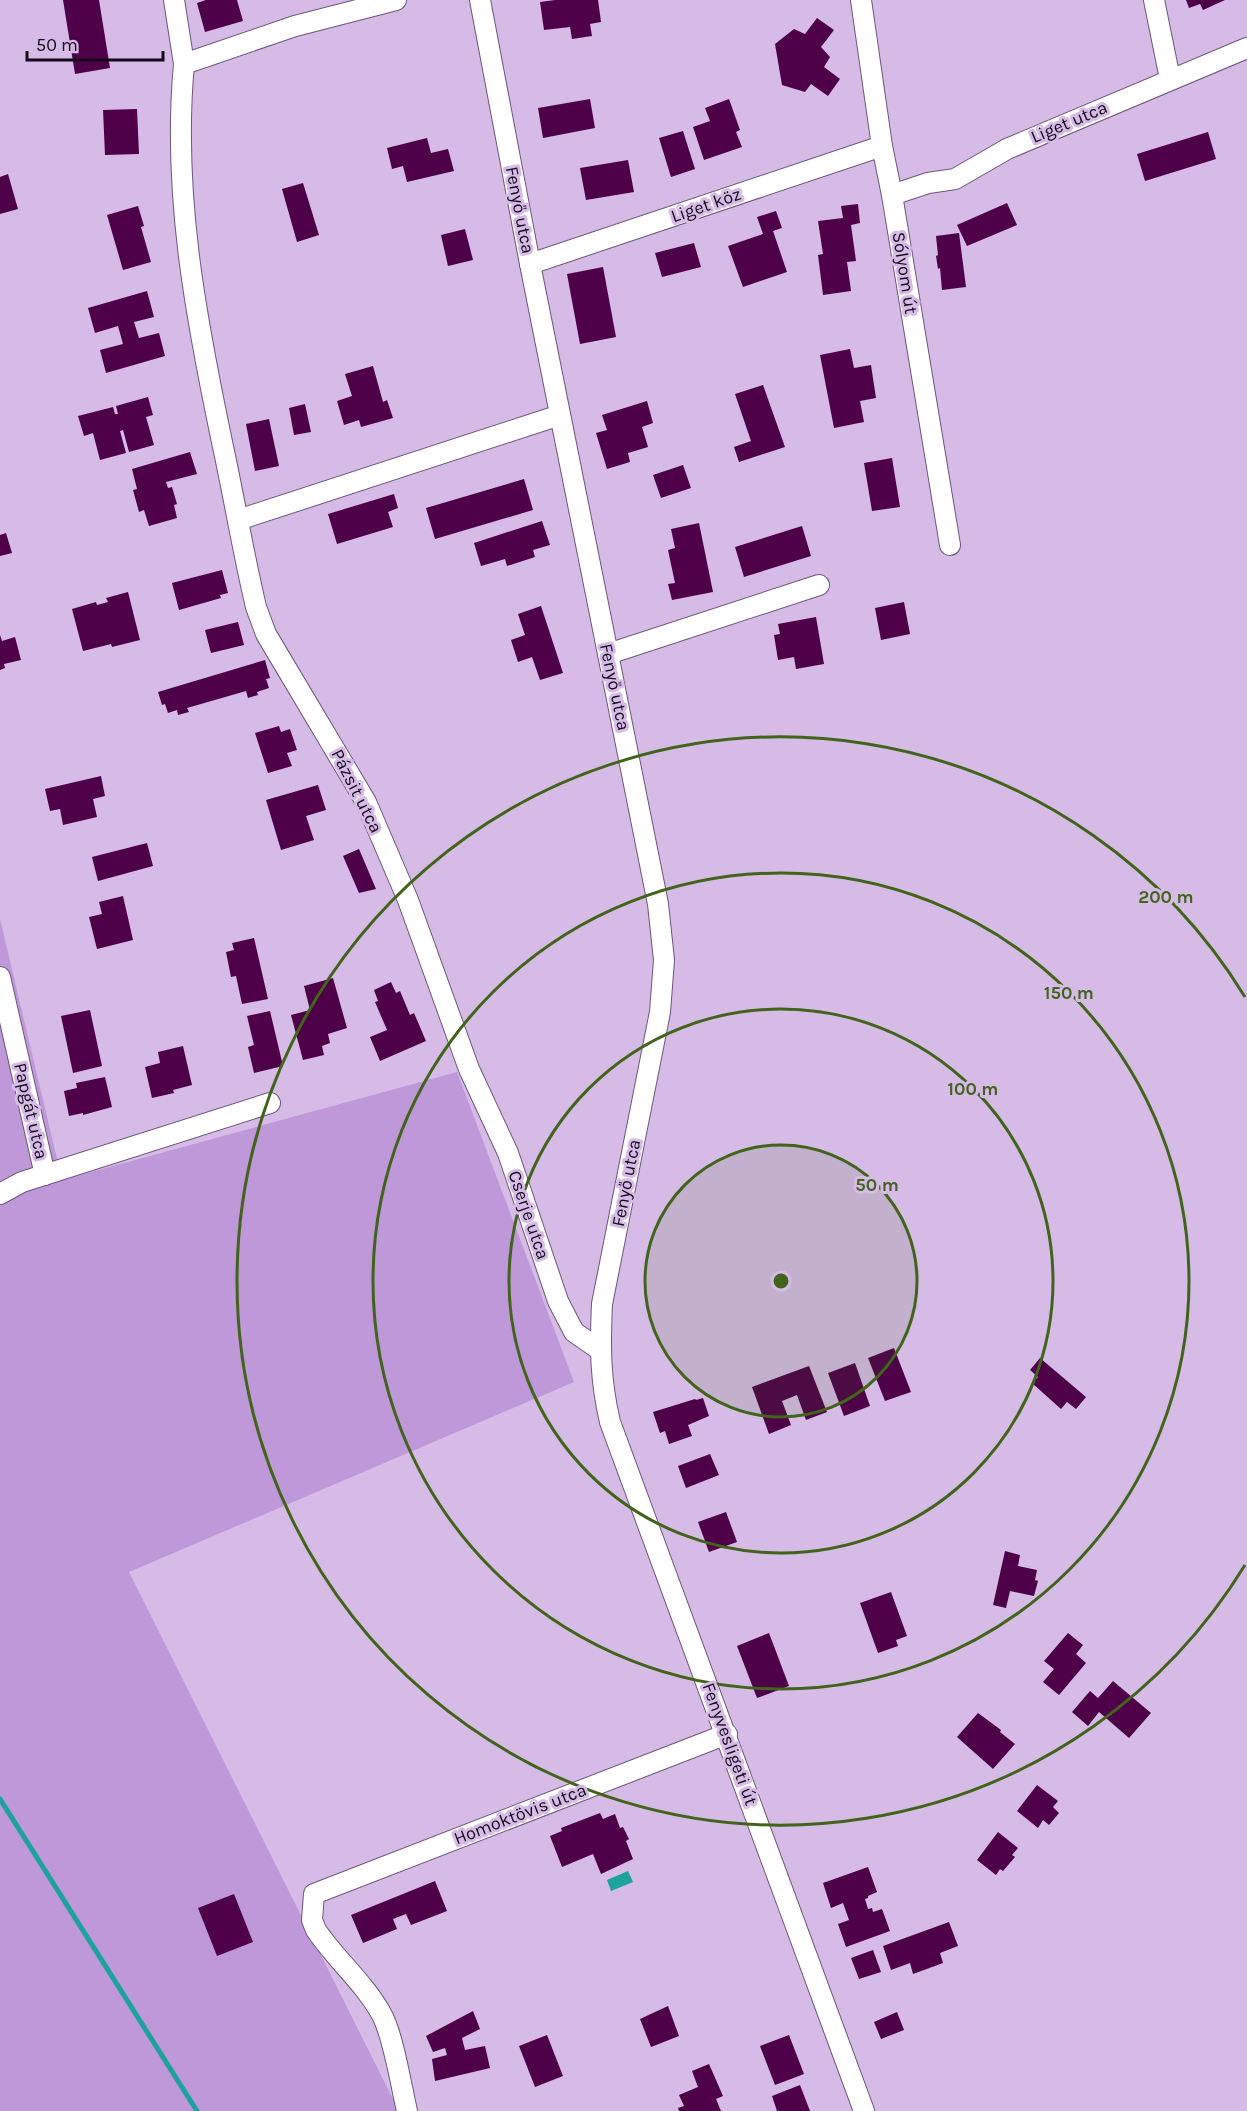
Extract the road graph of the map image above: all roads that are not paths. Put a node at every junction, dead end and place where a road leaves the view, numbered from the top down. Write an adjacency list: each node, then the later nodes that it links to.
1 (174, 0): 7 (street, Pázsit utca)
2 (396, 0): 7 (street)
3 (480, 0): 11 (street, Fenyő utca)
4 (861, 0): 9 (street, Sólyom út)
5 (1154, 0): 8 (street)
6 (1247, 48): 8 (street, Liget utca)
7 (184, 64): 13 (street, Pázsit utca)
8 (1170, 79): 10 (street, Liget utca)
9 (882, 146): 10 (street, Sólyom út); 11 (street, Liget köz)
10 (892, 195): 14 (street, Sólyom út)
11 (530, 264): 12 (street, Fenyő utca)
12 (560, 415): 13 (street); 16 (street, Fenyő utca)
13 (238, 520): 18 (street, Pázsit utca)
14 (950, 545)
15 (819, 585): 16 (street)
16 (608, 654): 22 (street, Fenyő utca)
17 (0, 977): 20 (street, Papgát utca)
18 (469, 1069): 22 (street, Cserje utca)
19 (270, 1103): 20 (street)
20 (45, 1175): 21 (street)
21 (0, 1194)
22 (600, 1350): 23 (street, Fenyő utca)
23 (601, 1376): 24 (street, Fenyvesligeti út)
24 (727, 1734): 25 (street, Homoktövis utca); 26 (street, Fenyvesligeti út)
25 (407, 2111)
26 (864, 2111)

